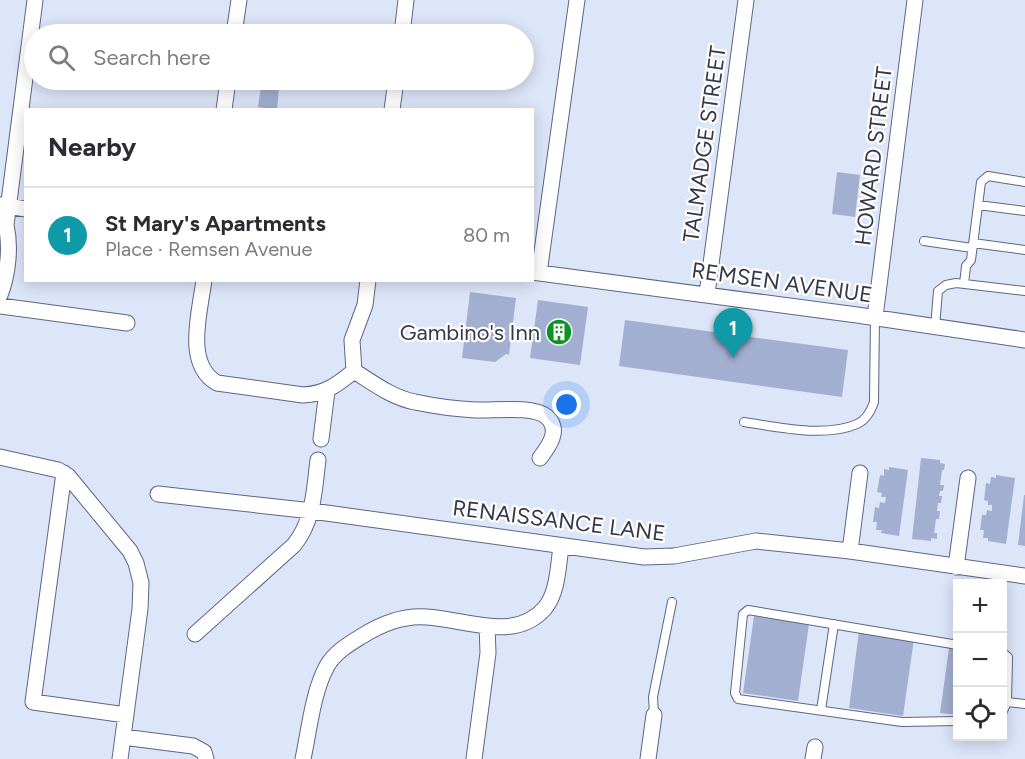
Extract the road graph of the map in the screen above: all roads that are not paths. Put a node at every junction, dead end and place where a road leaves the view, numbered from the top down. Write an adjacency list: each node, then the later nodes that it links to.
1 (35, 0): 7 (street)
2 (239, 0): 8 (street)
3 (406, 0): 9 (street)
4 (577, 0): 24 (street)
5 (746, 0): 29 (street, TALMADGE STREET)
6 (915, 0): 32 (street, HOWARD STREET)
7 (31, 24)
8 (235, 24)
9 (403, 24)
10 (24, 73): 17 (street)
11 (227, 90): 13 (street)
12 (395, 90): 14 (street)
13 (224, 108)
14 (392, 108)
15 (1025, 182): 16 (lane)
16 (978, 205): 19 (lane); 22 (lane)
17 (4, 206): 18 (street); 20 (street)
18 (24, 208)
19 (1025, 211)
20 (3, 231): 30 (street)
21 (924, 241): 22 (lane)
22 (972, 245): 23 (lane); 27 (lane)
23 (1025, 250)
24 (536, 273): 29 (street, REMSEN AVENUE)
25 (204, 282): 37 (street)
26 (369, 282): 36 (street)
27 (964, 284): 28 (lane); 34 (lane)
28 (1025, 291)
29 (707, 294): 32 (street, REMSEN AVENUE)
30 (0, 295)
31 (0, 306): 33 (street)
32 (874, 317): 34 (street, REMSEN AVENUE); 38 (lane)
33 (127, 323)
34 (935, 327): 35 (street, REMSEN AVENUE)
35 (1025, 340)
36 (354, 371): 37 (street); 41 (street)
37 (327, 391): 39 (street)
38 (744, 422)
39 (321, 440)
40 (0, 457): 43 (street)
41 (540, 458)
42 (318, 460): 47 (street)
43 (64, 473): 61 (street); 61 (street)
44 (860, 473): 49 (street)
45 (968, 478): 50 (street)
46 (158, 494): 47 (street, RENAISSANCE LANE)
47 (312, 511): 48 (street, RENAISSANCE LANE); 55 (street)
48 (561, 547): 49 (street, RENAISSANCE LANE); 54 (street)
49 (850, 551): 50 (street, RENAISSANCE LANE)
50 (956, 567): 51 (street, RENAISSANCE LANE)
51 (1025, 576)
52 (672, 602): 62 (lane)
53 (834, 624): 56 (lane); 60 (lane); 60 (lane)
54 (487, 626): 67 (street); 68 (street)
55 (195, 634)
56 (953, 644)
57 (1007, 656): 58 (lane)
58 (1007, 702): 59 (lane)
59 (1025, 704)
60 (821, 710): 63 (lane)
61 (126, 715): 64 (street)
62 (654, 715): 69 (street)
63 (953, 721)
64 (123, 736): 65 (street); 66 (street)
65 (120, 759)
66 (206, 759)
67 (303, 759)
68 (474, 759)
69 (648, 759)

